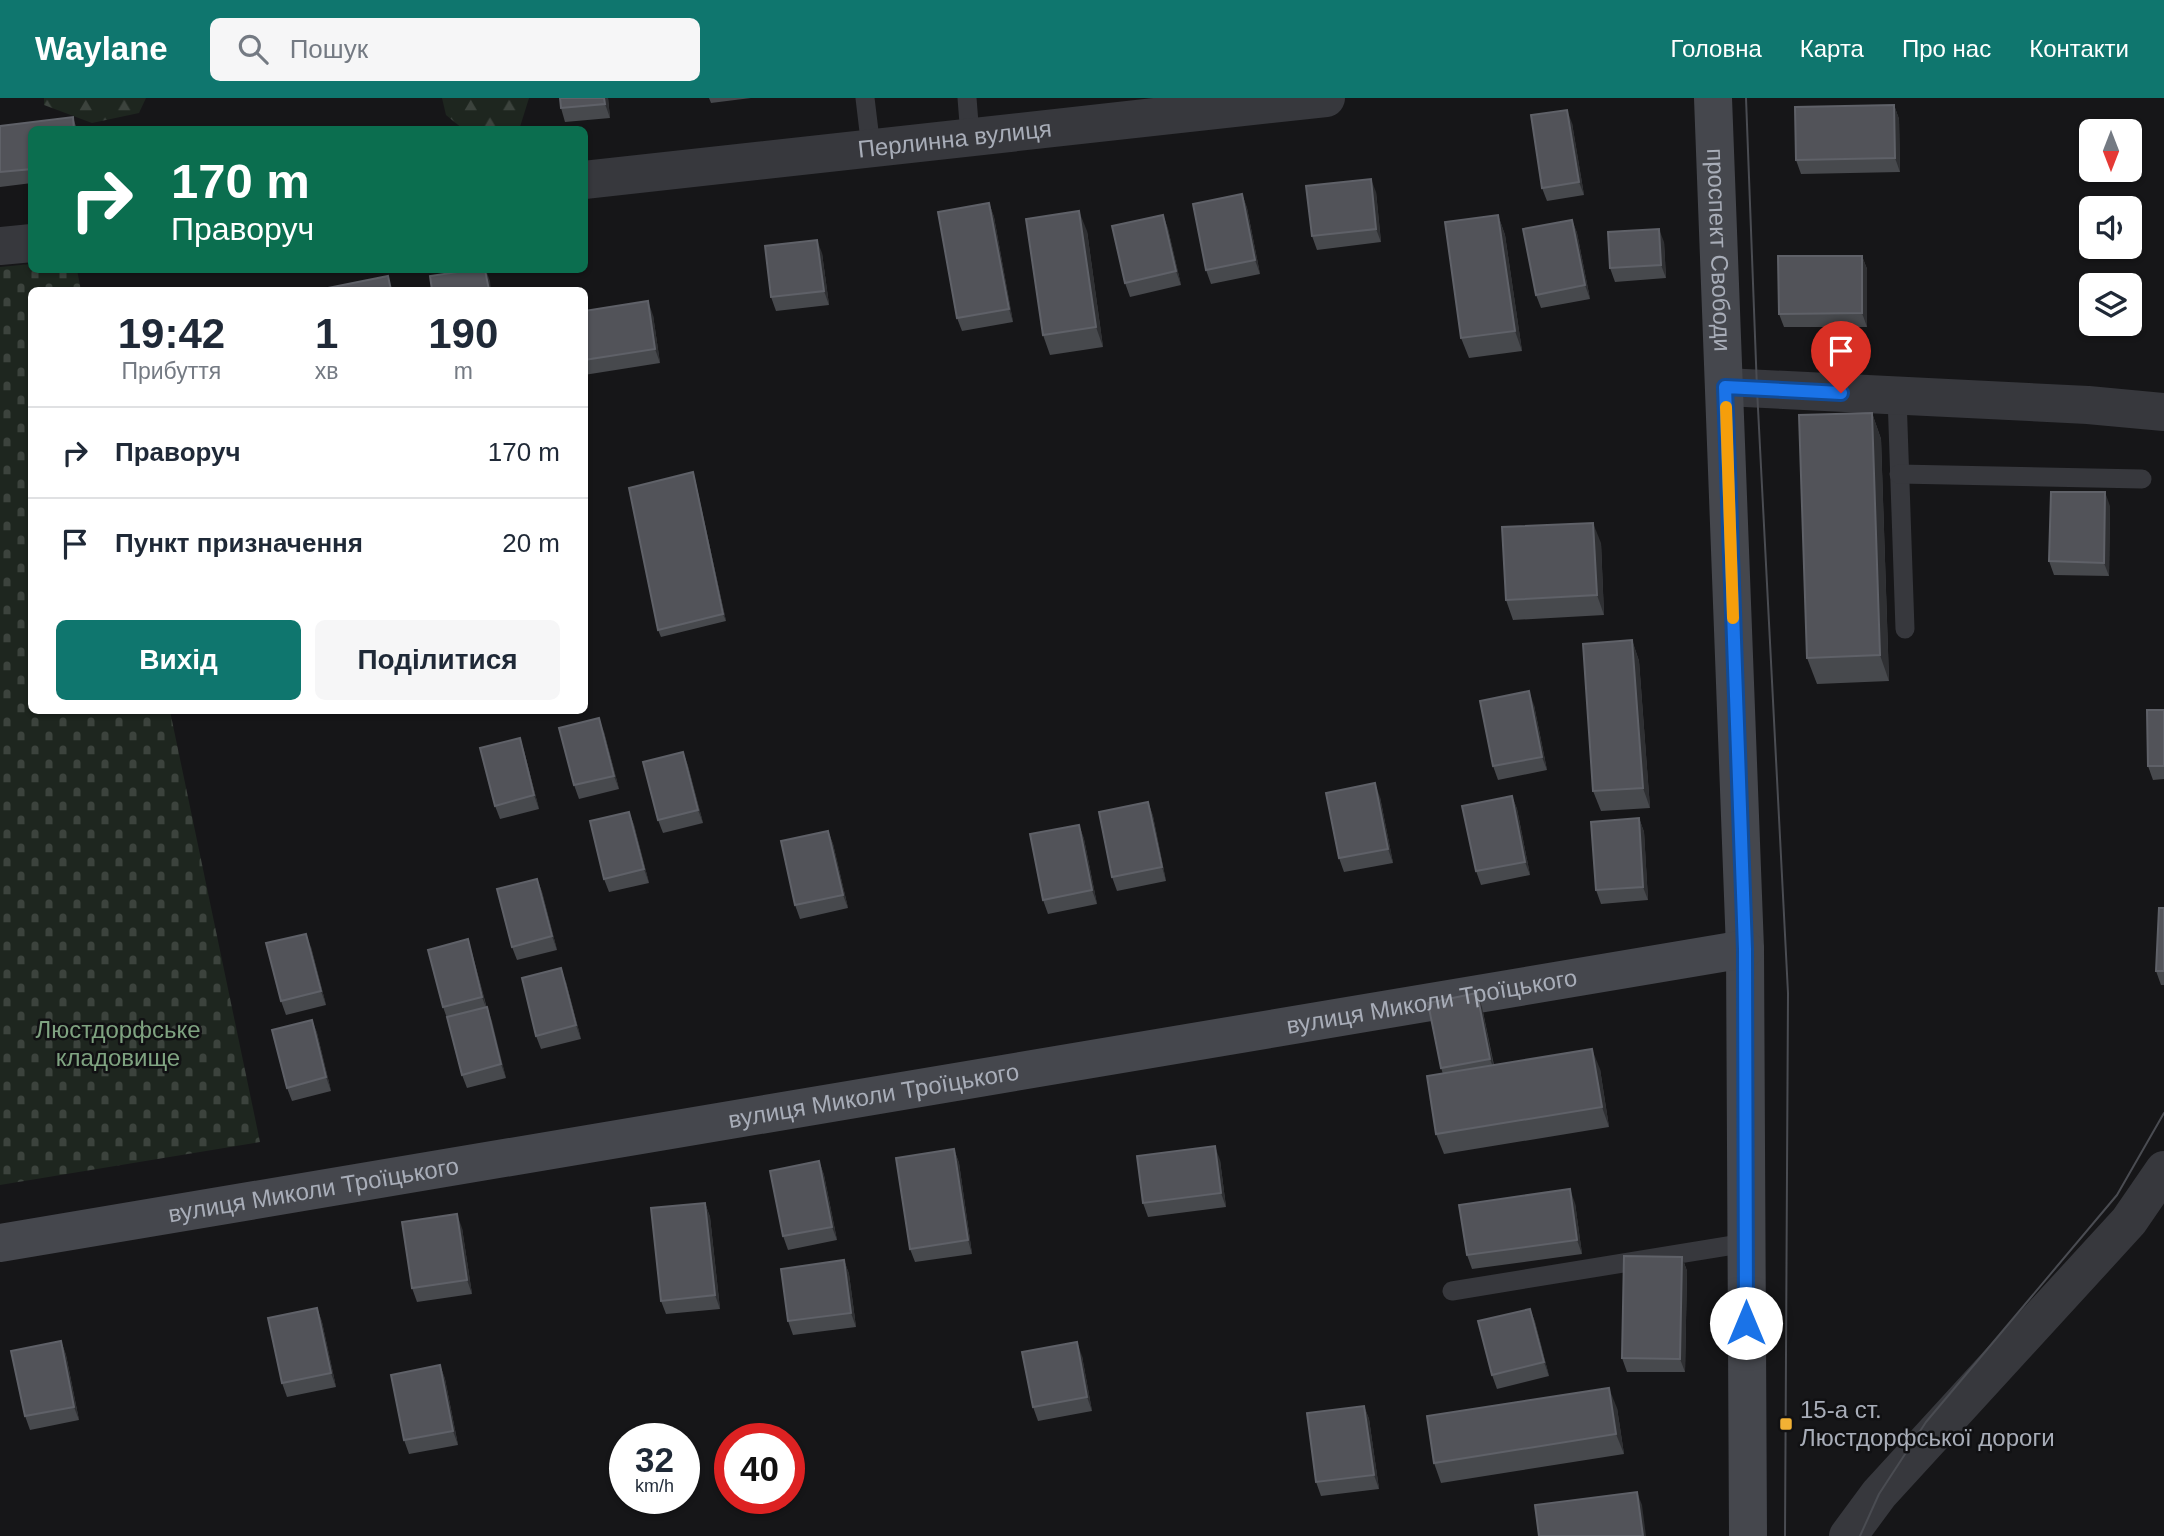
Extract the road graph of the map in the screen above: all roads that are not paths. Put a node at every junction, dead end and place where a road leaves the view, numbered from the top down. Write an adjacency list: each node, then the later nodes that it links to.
1 (865, 98): 7 (lane)
2 (967, 98): 6 (lane)
3 (1326, 98): 5 (street, Перлинна вулиця)
4 (1713, 98): 11 (street, проспект Свободи)
5 (1155, 107): 6 (street, Перлинна вулиця)
6 (970, 136): 7 (street, Перлинна вулиця)
7 (871, 148): 8 (street, Перлинна вулиця)
8 (588, 180)
9 (28, 243): 10 (street)
10 (0, 246)
11 (1725, 387): 12 (street); 17 (street, проспект Свободи)
12 (1897, 396): 13 (street); 14 (lane)
13 (2164, 412)
14 (1899, 474): 15 (lane); 16 (lane)
15 (2142, 479)
16 (1905, 629)
17 (1745, 949): 19 (street, вулиця Миколи Троїцького); 20 (street, проспект Свободи)
18 (2164, 1170): 23 (street)
19 (0, 1243)
20 (1746, 1244): 21 (lane); 22 (street, проспект Свободи)
21 (1452, 1291)
22 (1748, 1536)
23 (1848, 1536)

